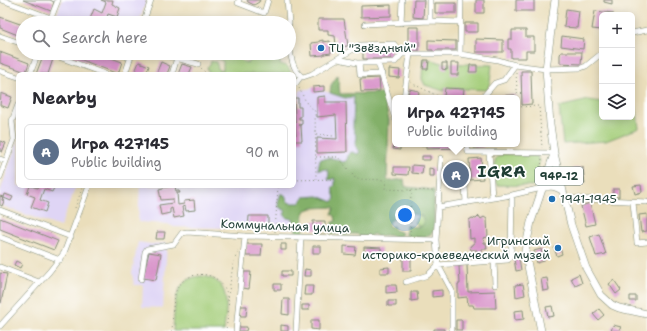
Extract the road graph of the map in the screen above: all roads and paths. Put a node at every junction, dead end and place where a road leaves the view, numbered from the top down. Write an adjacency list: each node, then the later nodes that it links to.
1 (2, 0): 11 (street)
2 (58, 0): 12 (street)
3 (151, 0): 13 (street)
4 (239, 0): 5 (street)
5 (268, 0)
6 (287, 0): 14 (street)
7 (402, 0): 17 (street)
8 (430, 0): 15 (street)
9 (461, 0): 16 (street)
10 (555, 0): 38 (main road, 94Р-12)
11 (39, 16)
12 (52, 16)
13 (145, 16)
14 (288, 16)
15 (430, 21): 16 (street); 17 (street)
16 (460, 22): 25 (street)
17 (401, 23): 18 (street)
18 (365, 24)
19 (647, 30): 20 (street)
20 (635, 32)
21 (0, 36): 22 (street)
22 (16, 42)
23 (402, 54): 24 (street); 27 (street); 35 (street)
24 (410, 54): 25 (street); 49 (street)
25 (460, 54): 37 (street)
26 (599, 55): 38 (street)
27 (338, 59): 34 (street); 47 (street)
28 (35, 60): 40 (street)
29 (67, 60): 41 (street)
30 (130, 60): 42 (street)
31 (176, 60): 43 (street)
32 (184, 60): 36 (street)
33 (292, 60): 47 (street)
34 (359, 63): 35 (street); 45 (street)
35 (378, 63): 45 (street)
36 (198, 64): 44 (path)
37 (515, 65): 38 (street); 53 (street); 54 (path)
38 (546, 69): 63 (main road, 94Р-12)
39 (0, 70): 46 (street)
40 (31, 72)
41 (99, 72)
42 (126, 72)
43 (173, 72)
44 (204, 72)
45 (382, 74): 56 (street)
46 (16, 76)
47 (300, 76): 48 (street)
48 (296, 82)
49 (407, 82): 51 (street); 52 (path)
50 (296, 86): 58 (path)
51 (405, 95)
52 (435, 95)
53 (485, 95)
54 (516, 95)
55 (520, 107): 62 (path)
56 (392, 109)
57 (16, 112): 67 (street)
58 (316, 134): 59 (path); 64 (path)
59 (334, 136)
60 (468, 147): 61 (street)
61 (489, 152): 62 (street); 81 (street)
62 (542, 153): 63 (street); 70 (path)
63 (554, 153): 76 (main road); 78 (main road, 94Р-12)
64 (316, 157): 71 (path); 77 (path)
65 (441, 158): 79 (street)
66 (0, 159): 67 (street)
67 (6, 161): 69 (street)
68 (464, 167): 85 (street)
69 (0, 177)
70 (540, 177)
71 (316, 179): 72 (path); 73 (path)
72 (336, 179)
73 (296, 180)
74 (88, 188): 90 (street)
75 (278, 188): 91 (path)
76 (542, 188): 78 (main road); 80 (street); 113 (main road)
77 (411, 190): 79 (path); 93 (path)
78 (562, 190): 82 (main road, 94Р-12)
79 (439, 191): 86 (street)
80 (512, 195): 81 (street); 98 (street)
81 (492, 198): 85 (street)
82 (564, 198): 83 (street); 106 (main road, 94Р-12)
83 (633, 202): 84 (street); 95 (street)
84 (647, 202)
85 (466, 203): 86 (street)
86 (438, 207): 94 (street)
87 (0, 210): 90 (street)
88 (245, 236): 91 (street, Коммунальная улица); 101 (street, Коммунальная улица); 110 (street)
89 (0, 237): 97 (street)
90 (70, 237): 97 (street)
91 (275, 237): 92 (street, Коммунальная улица)
92 (301, 237): 93 (street, Коммунальная улица); 111 (street)
93 (409, 239): 94 (street, Коммунальная улица)
94 (436, 240): 99 (street)
95 (647, 242)
96 (239, 249): 105 (path)
97 (60, 260): 102 (street)
98 (494, 261): 99 (street); 104 (street)
99 (438, 265): 103 (street); 112 (street)
100 (0, 267): 102 (street)
101 (141, 279)
102 (39, 282): 107 (street)
103 (406, 282)
104 (495, 285)
105 (228, 298): 108 (path); 109 (path)
106 (647, 314)
107 (0, 326)
108 (172, 331)
109 (226, 331)
110 (236, 331)
111 (296, 331)
112 (452, 331)
113 (541, 331)

